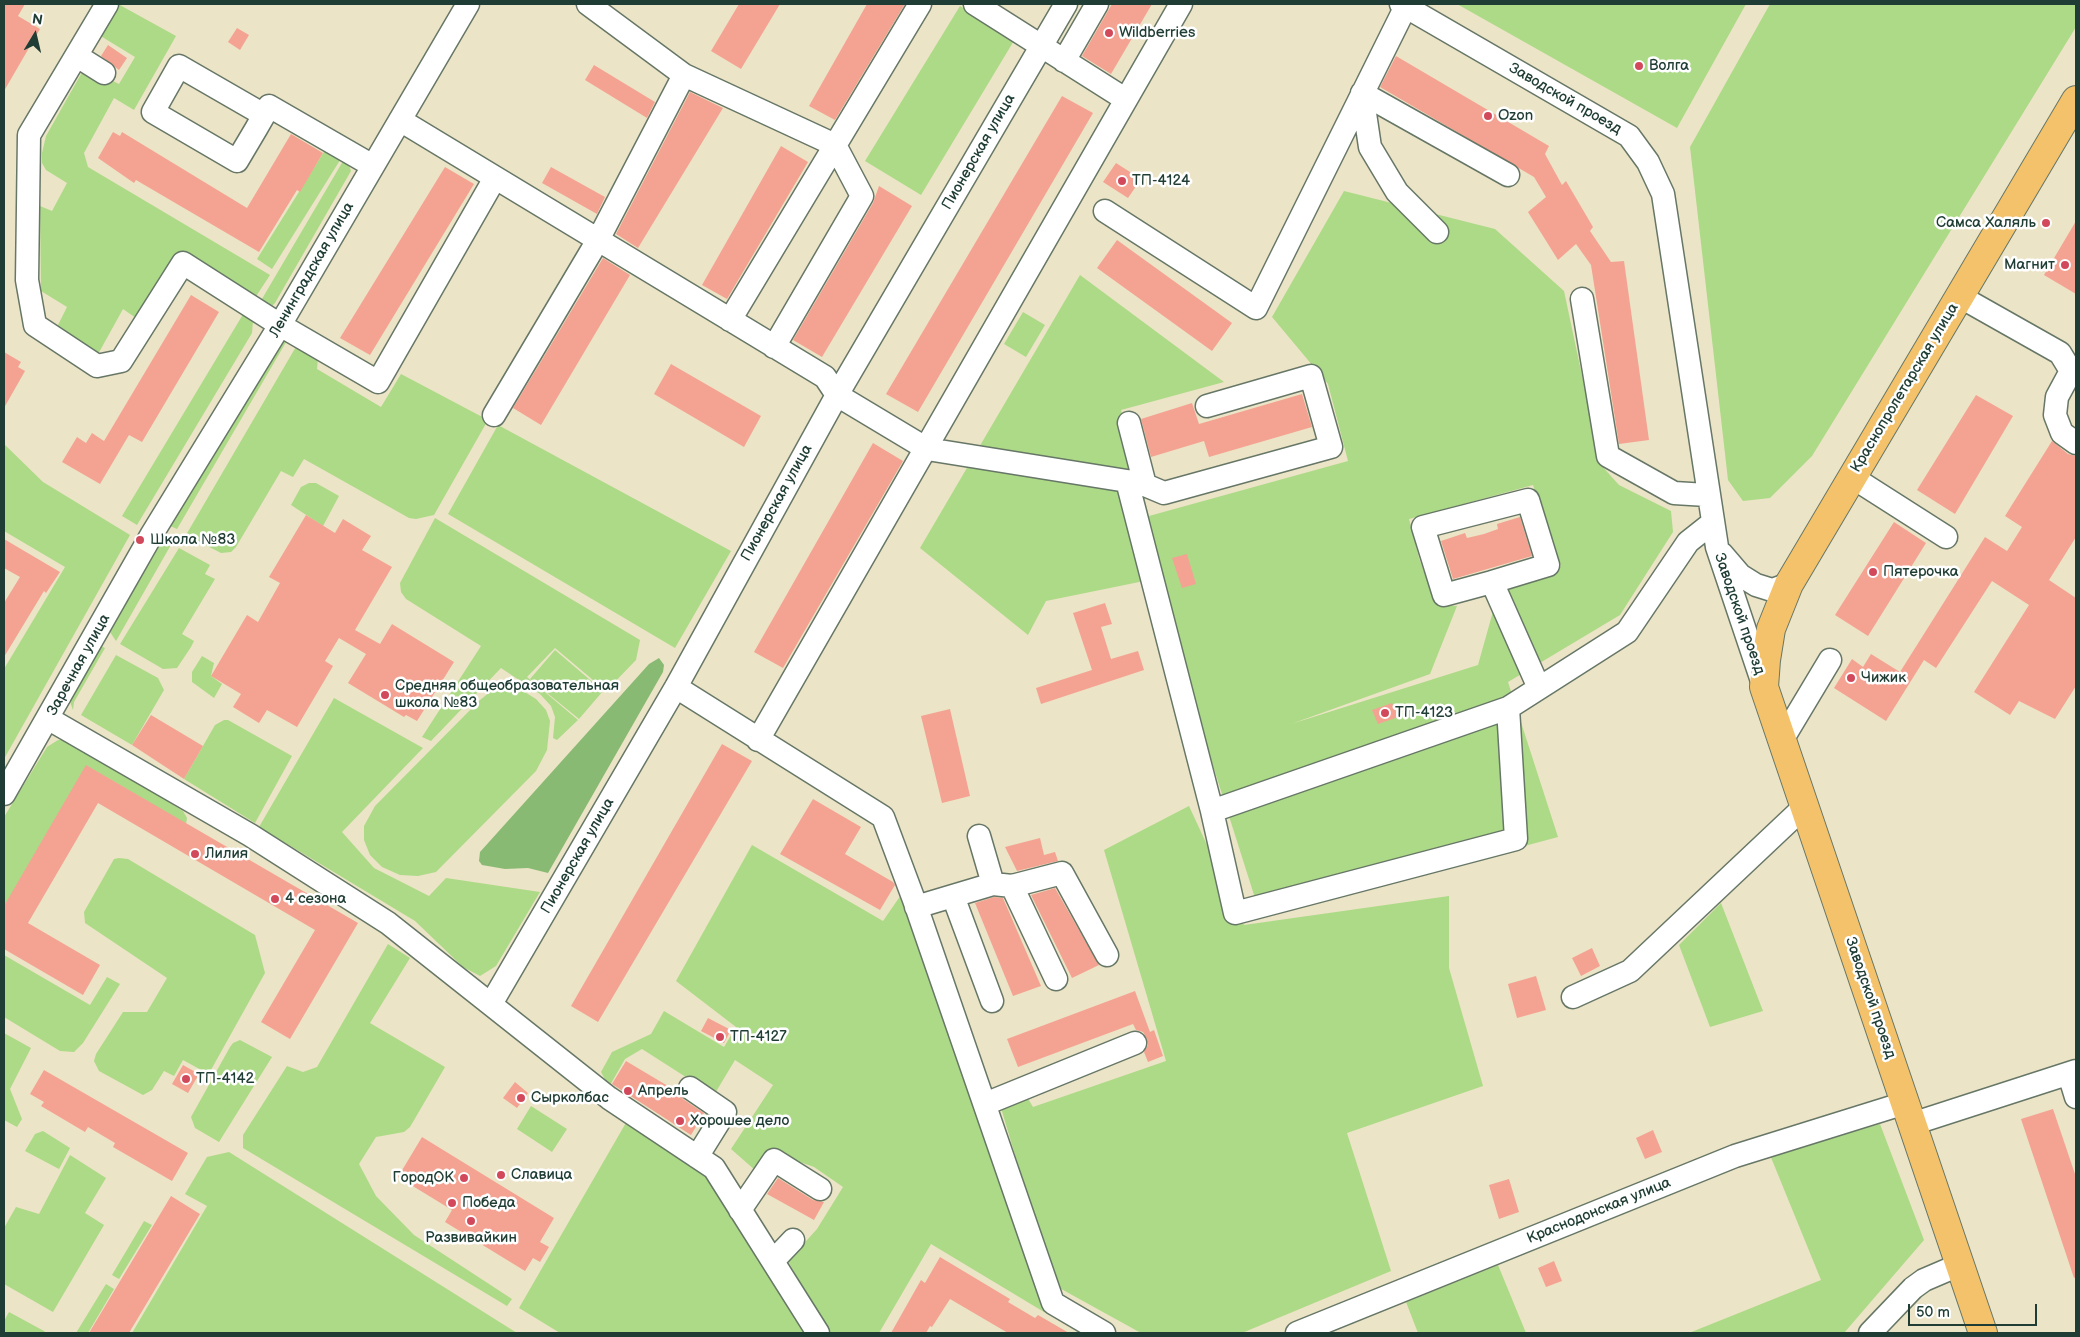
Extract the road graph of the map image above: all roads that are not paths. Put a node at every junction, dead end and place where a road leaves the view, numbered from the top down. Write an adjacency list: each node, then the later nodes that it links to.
1 (108, 4): 11 (street)
2 (468, 4): 19 (street, Ленинградская улица)
3 (588, 4): 14 (street)
4 (920, 4): 20 (street)
5 (975, 4): 10 (street)
6 (1066, 4): 10 (street, Пионерская улица)
7 (1097, 4): 12 (street)
8 (1181, 4): 16 (street)
9 (1404, 5): 15 (street); 40 (street, Заводской проезд)
10 (1041, 45): 12 (street); 32 (street, Пионерская улица)
11 (77, 56): 13 (street); 30 (street)
12 (1064, 61): 16 (street)
13 (104, 73)
14 (684, 75): 20 (street); 26 (street)
15 (1362, 93): 22 (street); 24 (street); 25 (street)
16 (1125, 100): 37 (street)
17 (2076, 100): 27 (main road, Краснопролетарская улица)
18 (264, 115): 18 (street); 21 (street)
19 (400, 120): 21 (street, Ленинградская улица); 23 (street)
20 (835, 145): 29 (street); 31 (street)
21 (373, 166): 30 (street, Ленинградская улица)
22 (1508, 175)
23 (495, 178): 26 (street); 30 (street)
24 (1105, 211)
25 (1437, 232)
26 (598, 240): 29 (street); 34 (street)
27 (1959, 296): 36 (street); 38 (main road, Краснопролетарская улица)
28 (1582, 299): 40 (street)
29 (730, 320): 31 (street)
30 (280, 325): 42 (street, Ленинградская улица)
31 (774, 347): 32 (street)
32 (837, 395): 37 (street); 48 (street, Пионерская улица)
33 (1207, 406): 39 (street)
34 (494, 415)
35 (1129, 423): 39 (street)
36 (2076, 443)
37 (926, 449): 39 (street); 53 (street)
38 (1852, 477): 43 (street); 46 (main road, Краснопролетарская улица)
39 (1136, 483): 57 (street)
40 (1708, 495): 41 (street, Заводской проезд)
41 (1712, 523): 44 (street, Заводской проезд); 50 (street)
42 (152, 534): 52 (street, Заречная улица)
43 (1946, 537)
44 (1717, 547): 46 (street); 49 (street, Заводской проезд)
45 (1492, 582): 45 (street); 50 (street)
46 (1789, 584): 49 (main road, Краснопролетарская улица)
47 (1830, 660): 54 (street)
48 (676, 687): 53 (street); 66 (street, Пионерская улица)
49 (1764, 687): 54 (main road, Заводской проезд)
50 (1539, 688): 51 (street)
51 (1508, 708): 57 (street); 57 (street)
52 (48, 719): 55 (street, Заречная улица); 66 (street)
53 (758, 740): 61 (street)
54 (1782, 740): 56 (main road, Заводской проезд)
55 (4, 794)
56 (1804, 807): 64 (street); 72 (main road, Заводской проезд)
57 (1212, 811)
58 (979, 836): 59 (street)
59 (1003, 885): 60 (street); 62 (street); 63 (street)
60 (953, 896): 61 (street); 65 (street)
61 (916, 907): 71 (street)
62 (1107, 955)
63 (1056, 979)
64 (1573, 997)
65 (992, 1001)
66 (491, 1004): 73 (street)
67 (1135, 1043): 71 (street)
68 (2073, 1072): 70 (street); 72 (street, Краснодонская улица)
69 (690, 1088): 73 (street)
70 (2076, 1097)
71 (985, 1104): 80 (street)
72 (1909, 1114): 78 (main road, Заводской проезд); 81 (street, Краснодонская улица)
73 (697, 1156): 75 (street)
74 (820, 1189): 75 (street)
75 (740, 1210): 77 (street)
76 (793, 1240): 77 (street)
77 (773, 1261): 79 (street)
78 (1959, 1265): 82 (street); 83 (main road, Заводской проезд)
79 (818, 1333)
80 (1104, 1333)
81 (1297, 1333)
82 (1870, 1333)
83 (1983, 1333)

